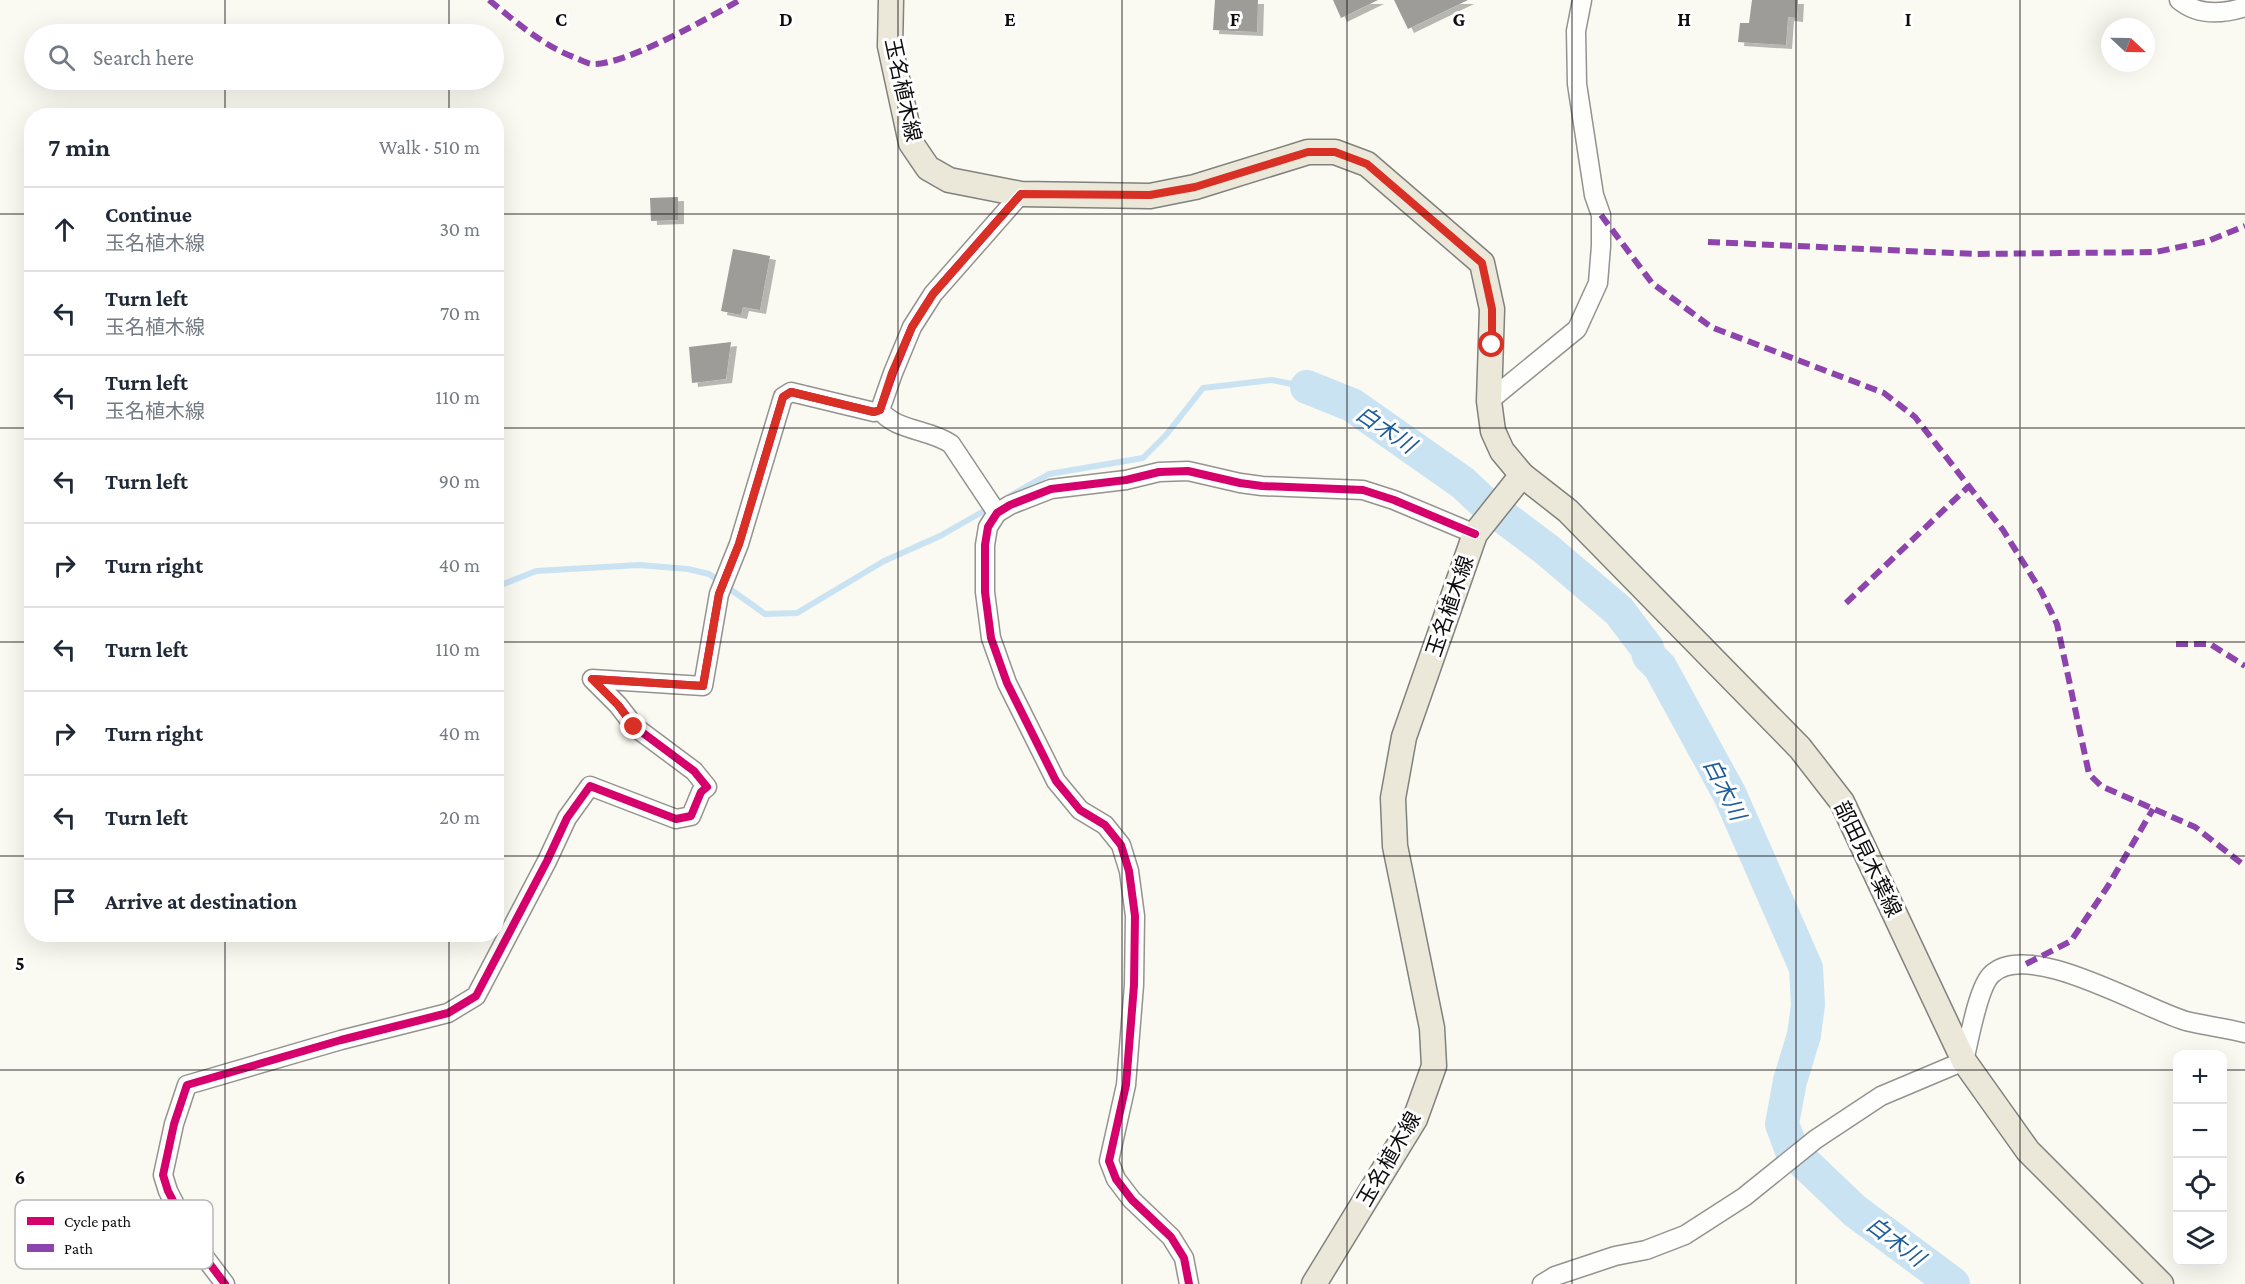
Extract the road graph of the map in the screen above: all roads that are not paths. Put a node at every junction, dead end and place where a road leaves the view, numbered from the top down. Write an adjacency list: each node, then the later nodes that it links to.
1 (891, 0): 5 (main road, 玉名植木線)
2 (1582, 0): 6 (street)
3 (2180, 0): 4 (street)
4 (2245, 7)
5 (1021, 194): 6 (main road, 玉名植木線); 7 (street)
6 (1489, 402): 8 (main road, 玉名植木線)
7 (880, 410): 9 (street); 13 (street)
8 (1522, 475): 10 (main road, 玉名植木線); 12 (main road, 部田見木葉線)
9 (997, 513): 10 (street); 16 (street)
10 (1479, 529): 17 (main road, 玉名植木線)
11 (2245, 1033): 12 (street)
12 (1964, 1061): 18 (street); 19 (main road, 部田見木葉線)
13 (173, 1200)
14 (213, 1268): 15 (street)
15 (225, 1284)
16 (1189, 1284)
17 (1314, 1284)
18 (1542, 1284)
19 (2161, 1284)

